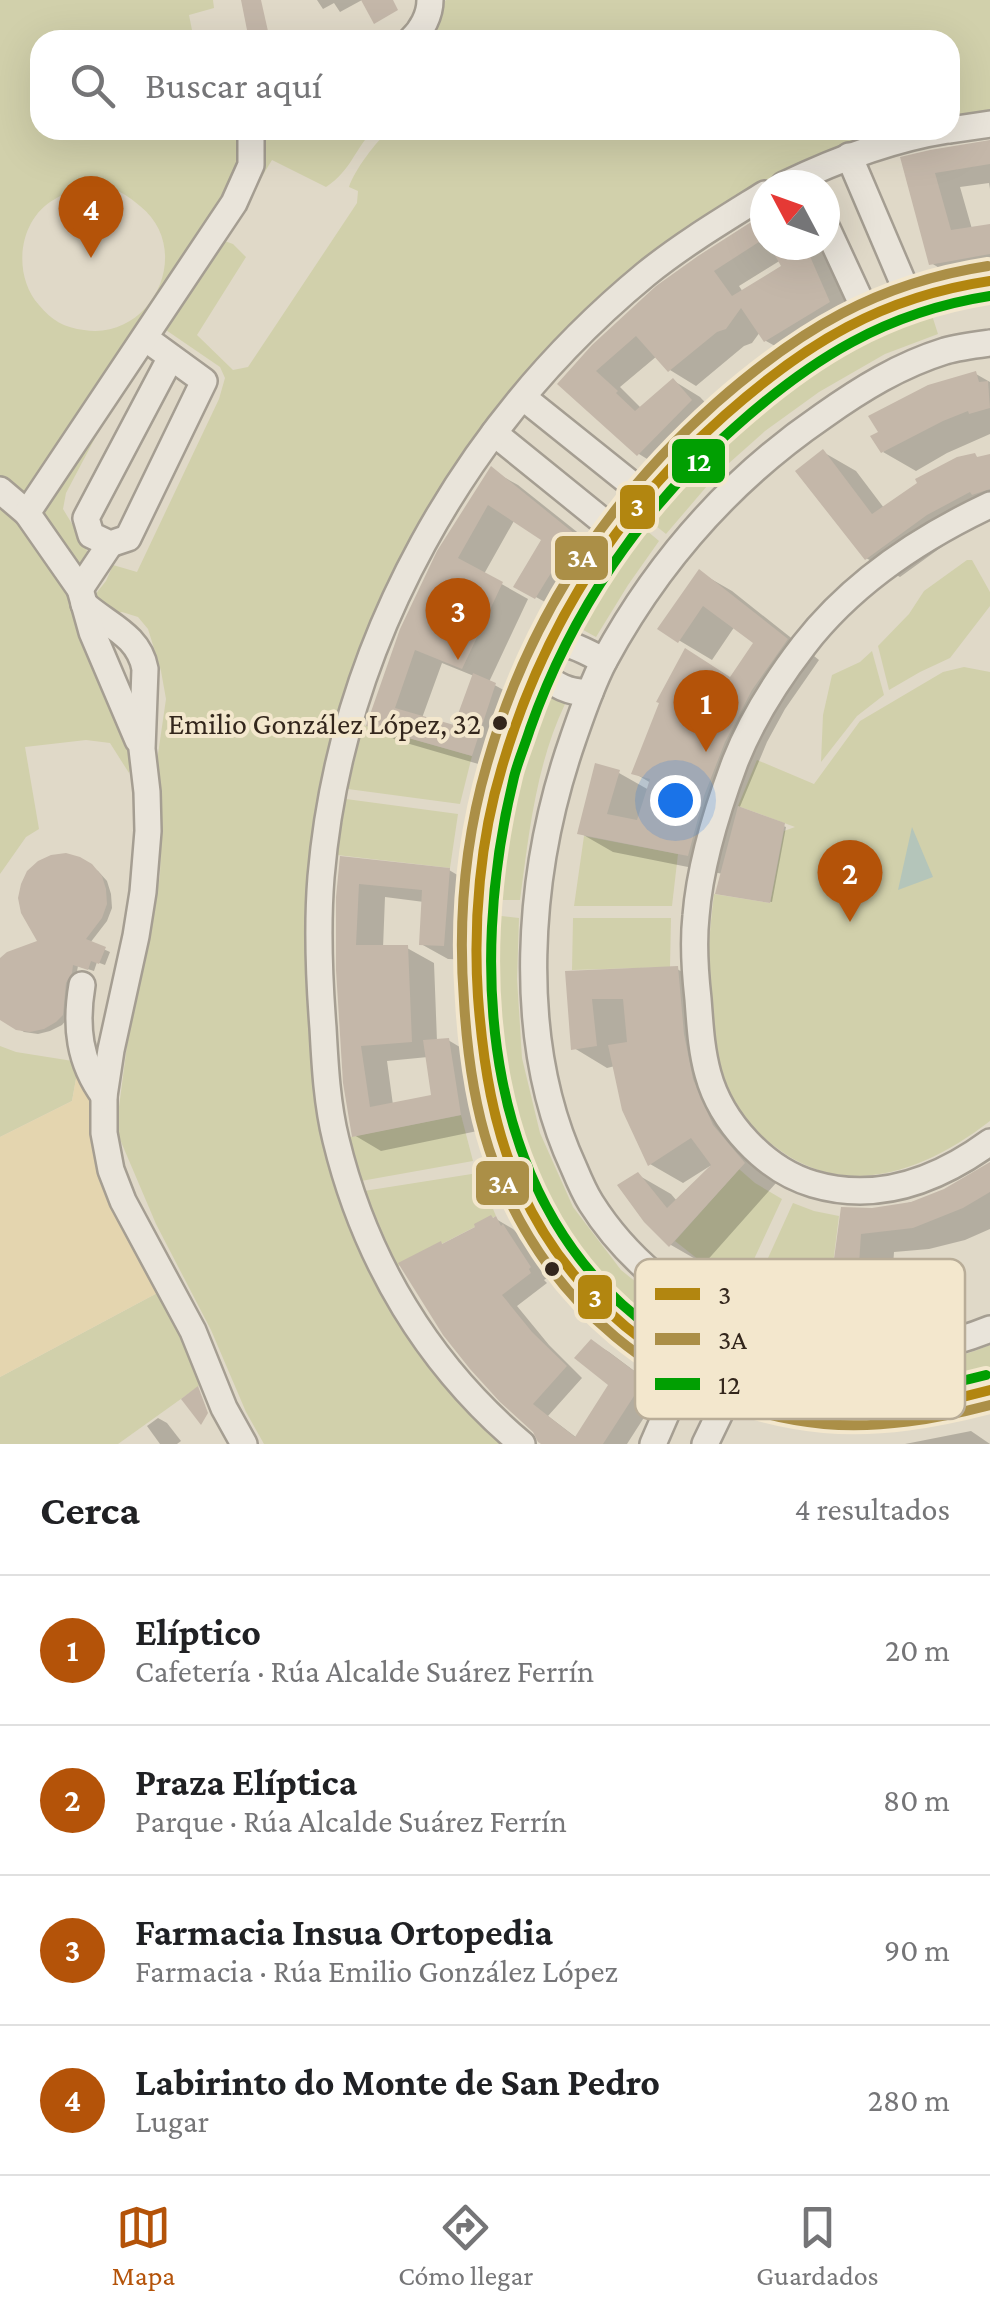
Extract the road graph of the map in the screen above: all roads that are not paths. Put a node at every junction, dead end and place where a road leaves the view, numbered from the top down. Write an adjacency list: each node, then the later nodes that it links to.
1 (430, 0): 2 (street)
2 (420, 30)
3 (990, 124): 4 (street)
4 (960, 128)
5 (251, 140): 14 (street)
6 (899, 140): 7 (street)
7 (849, 156): 8 (street); 12 (street)
8 (822, 170)
9 (750, 204): 17 (street)
10 (840, 257): 13 (street)
11 (990, 281): 12 (street)
12 (910, 298): 13 (street)
13 (868, 318): 20 (street)
14 (145, 338): 16 (street); 22 (street)
15 (990, 343): 27 (street)
16 (171, 358): 24 (street); 24 (street)
17 (524, 398): 18 (street); 20 (street)
18 (494, 434): 23 (street); 43 (street)
19 (0, 490): 22 (street)
20 (645, 495): 23 (street)
21 (990, 505): 33 (street)
22 (27, 513): 25 (street)
23 (615, 531): 26 (street)
24 (110, 544): 25 (street)
25 (82, 596): 30 (street); 30 (street)
26 (547, 643): 27 (street); 28 (street)
27 (604, 661): 29 (street)
28 (534, 670): 29 (street); 36 (street)
29 (590, 692): 34 (street)
30 (142, 749): 32 (street)
31 (82, 985): 32 (street)
32 (104, 1096): 42 (street)
33 (990, 1142)
34 (638, 1259)
35 (990, 1329): 37 (street)
36 (635, 1335)
37 (965, 1337)
38 (990, 1390): 39 (street)
39 (965, 1396)
40 (665, 1419): 44 (street)
41 (718, 1419): 45 (street)
42 (244, 1444)
43 (522, 1444)
44 (654, 1444)
45 (706, 1444)

